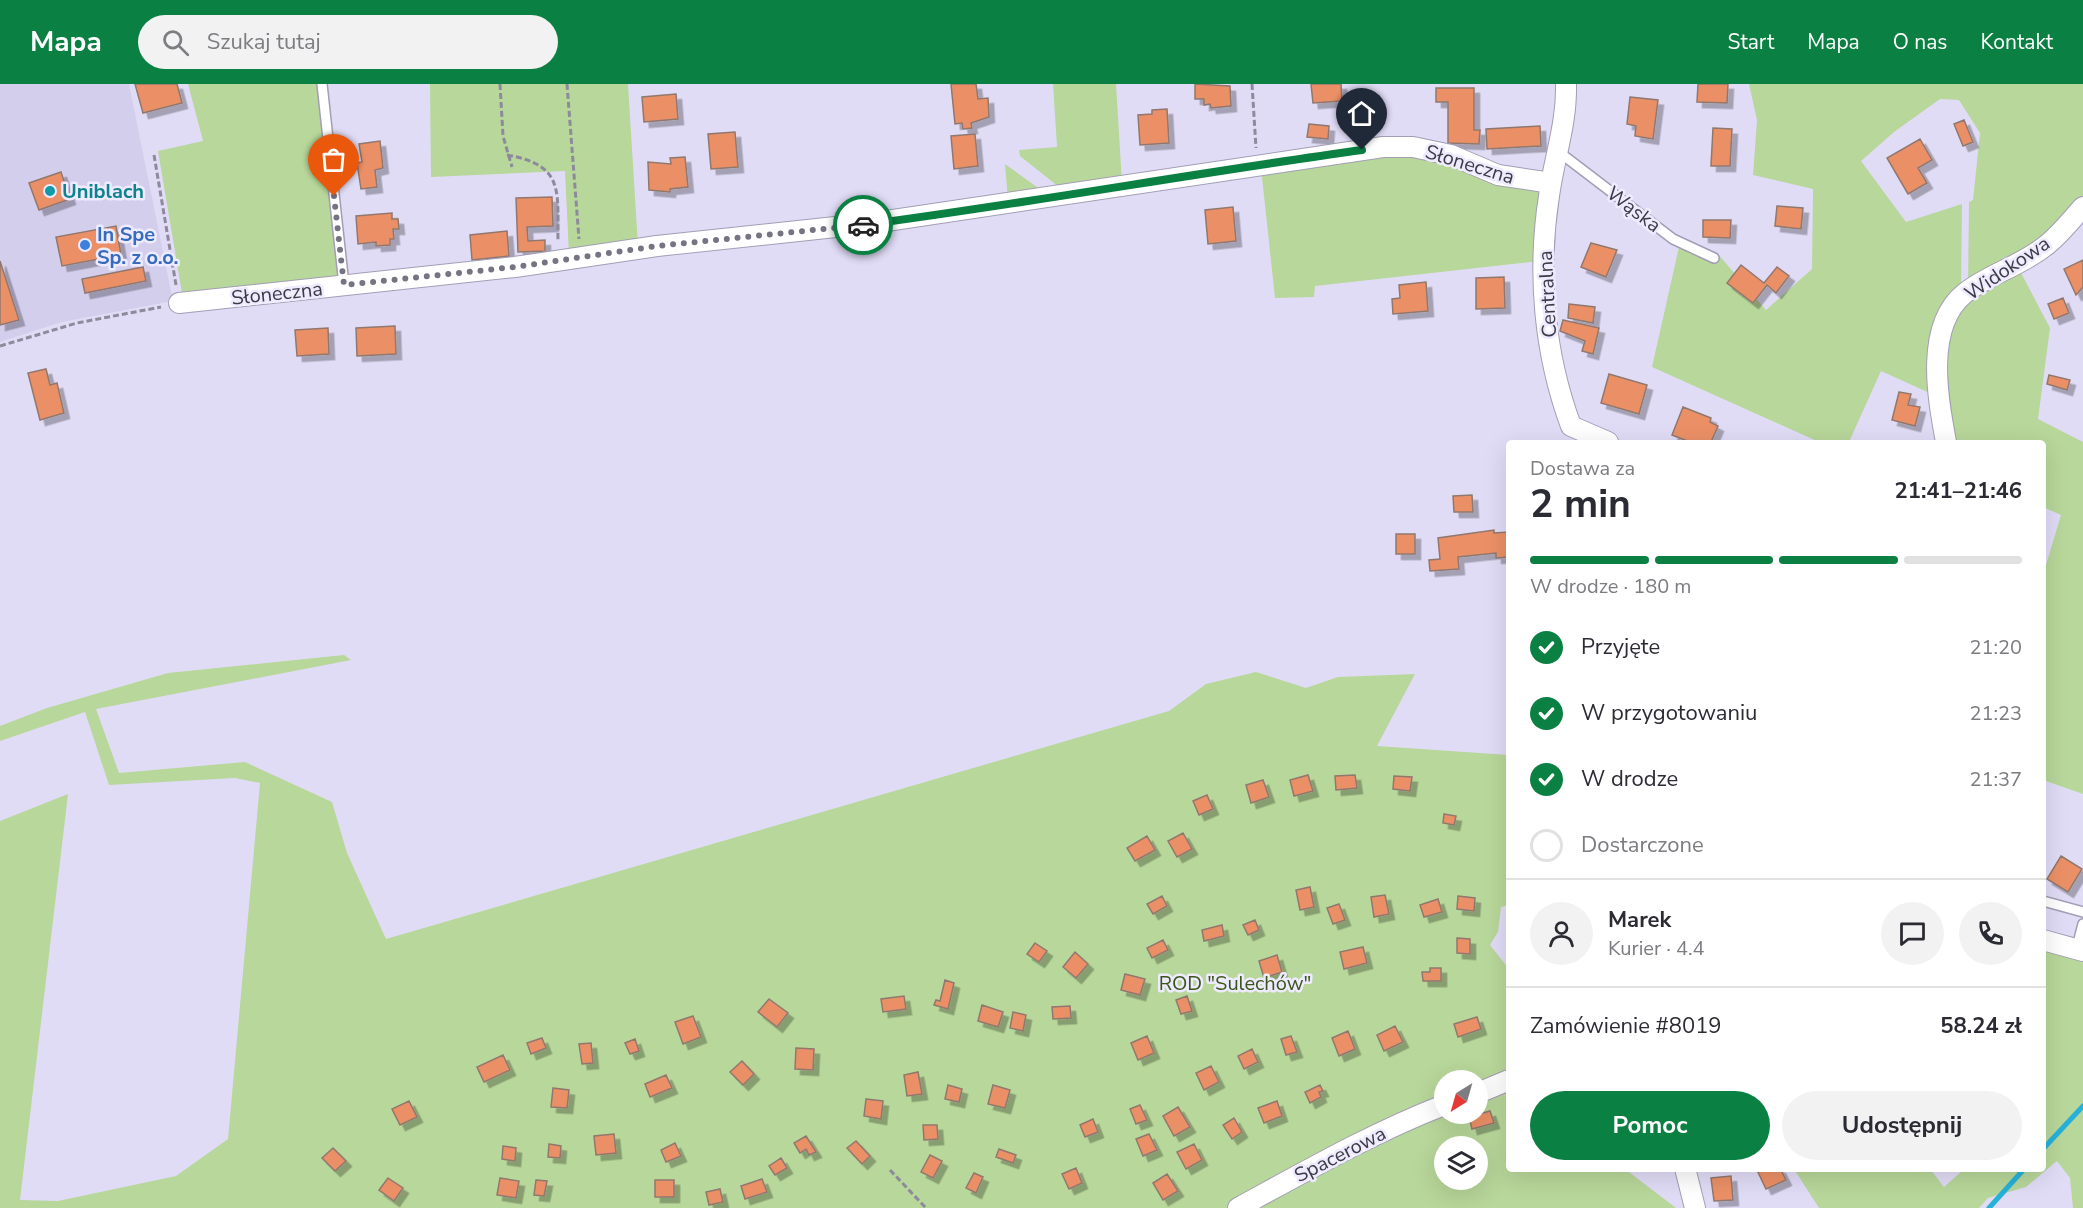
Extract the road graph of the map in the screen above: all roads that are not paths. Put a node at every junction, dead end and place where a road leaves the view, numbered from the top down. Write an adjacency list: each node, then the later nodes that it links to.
1 (322, 84): 7 (lane)
2 (1566, 84): 3 (street, Centralna)
3 (1559, 152): 4 (street, Centralna); 6 (lane, Wąska)
4 (1551, 183): 7 (street, Słoneczna); 9 (street, Centralna)
5 (2083, 207): 10 (street, Widokowa)
6 (1714, 258)
7 (344, 285): 8 (street, Słoneczna)
8 (179, 303)
9 (1603, 440)
10 (1946, 440)
11 (2046, 902): 12 (lane)
12 (2083, 912)
13 (2083, 924): 15 (lane)
14 (2046, 941): 15 (street)
15 (2080, 949)
16 (1506, 1081): 17 (street)
17 (1488, 1089)
18 (1434, 1109): 20 (street, Spacerowa)
19 (1686, 1172): 21 (street)
20 (1238, 1208)
21 (1695, 1208)

